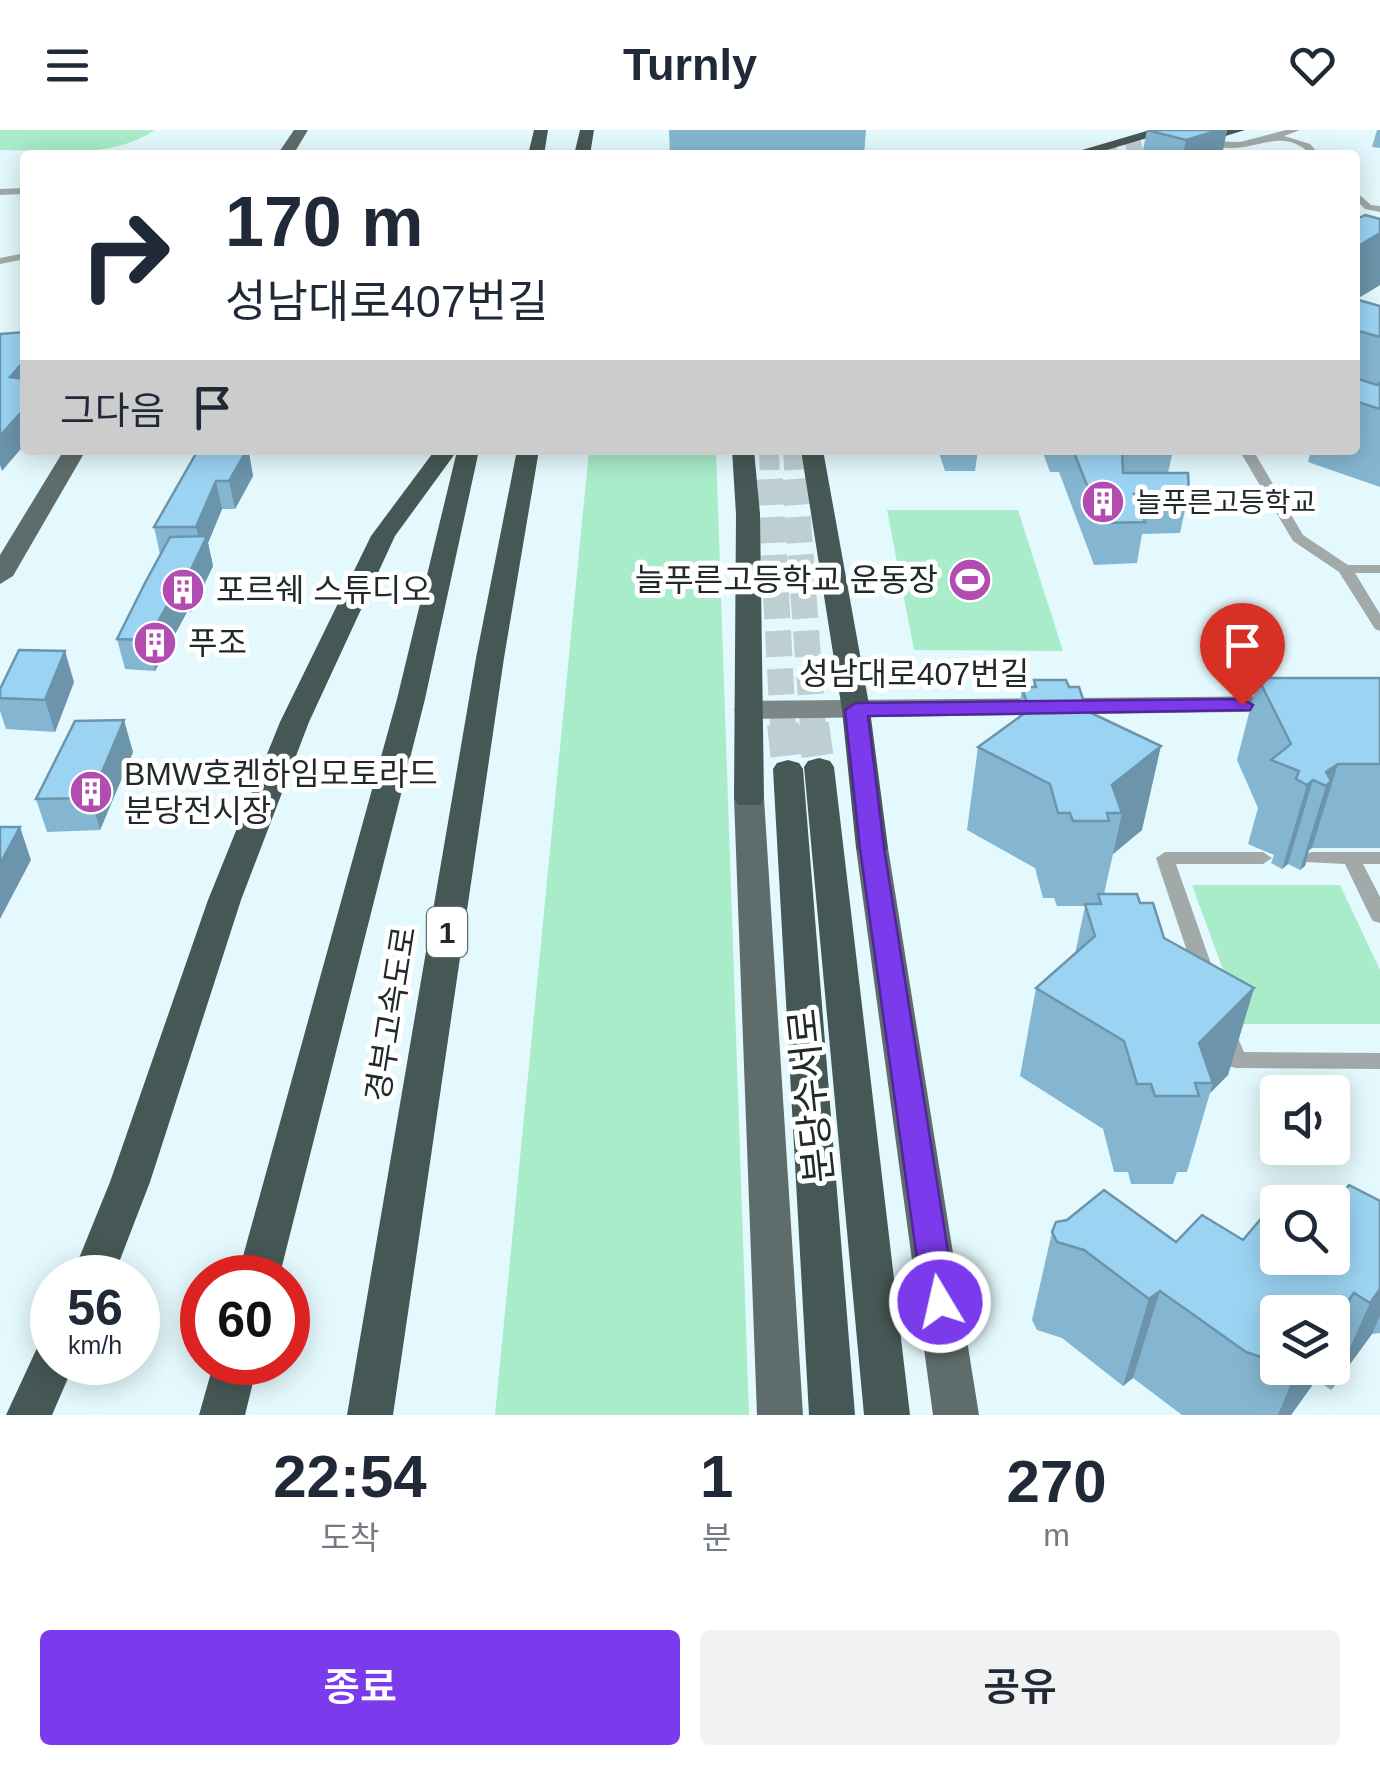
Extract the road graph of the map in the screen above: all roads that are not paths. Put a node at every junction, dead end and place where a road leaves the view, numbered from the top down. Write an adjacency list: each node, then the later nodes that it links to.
1 (1167, 130): 7 (highway)
2 (1238, 130): 5 (highway)
3 (1296, 130): 4 (lane)
4 (1274, 136): 5 (lane); 8 (lane)
5 (1188, 144): 6 (highway)
6 (1168, 149)
7 (1092, 150)
8 (1310, 150)
9 (72, 455): 18 (main road)
10 (442, 455): 31 (highway)
11 (467, 455): 32 (highway, 경부고속도로)
12 (527, 455): 37 (highway, 경부고속도로 / 1)
13 (743, 455): 21 (highway)
14 (813, 455): 22 (highway)
15 (1249, 455): 16 (lane)
16 (1346, 570): 17 (lane); 19 (lane)
17 (1380, 570)
18 (0, 576)
19 (1380, 626)
20 (1316, 704): 22 (street, 성남대로407번길)
21 (748, 710): 22 (street, 성남대로407번길); 23 (highway)
22 (856, 710): 24 (highway)
23 (749, 798): 38 (main road)
24 (872, 848): 41 (main road)
25 (1263, 858): 30 (lane)
26 (1312, 858): 27 (lane)
27 (1351, 858): 28 (lane); 29 (lane)
28 (1380, 858)
29 (1380, 916)
30 (1380, 1061)
31 (102, 1255)
32 (264, 1255)
33 (43, 1385): 35 (highway)
34 (230, 1385): 36 (highway)
35 (30, 1415)
36 (222, 1415)
37 (370, 1415)
38 (780, 1415)
39 (832, 1415): 40 (highway, 분당수서로)
40 (887, 1415)
41 (956, 1415)

